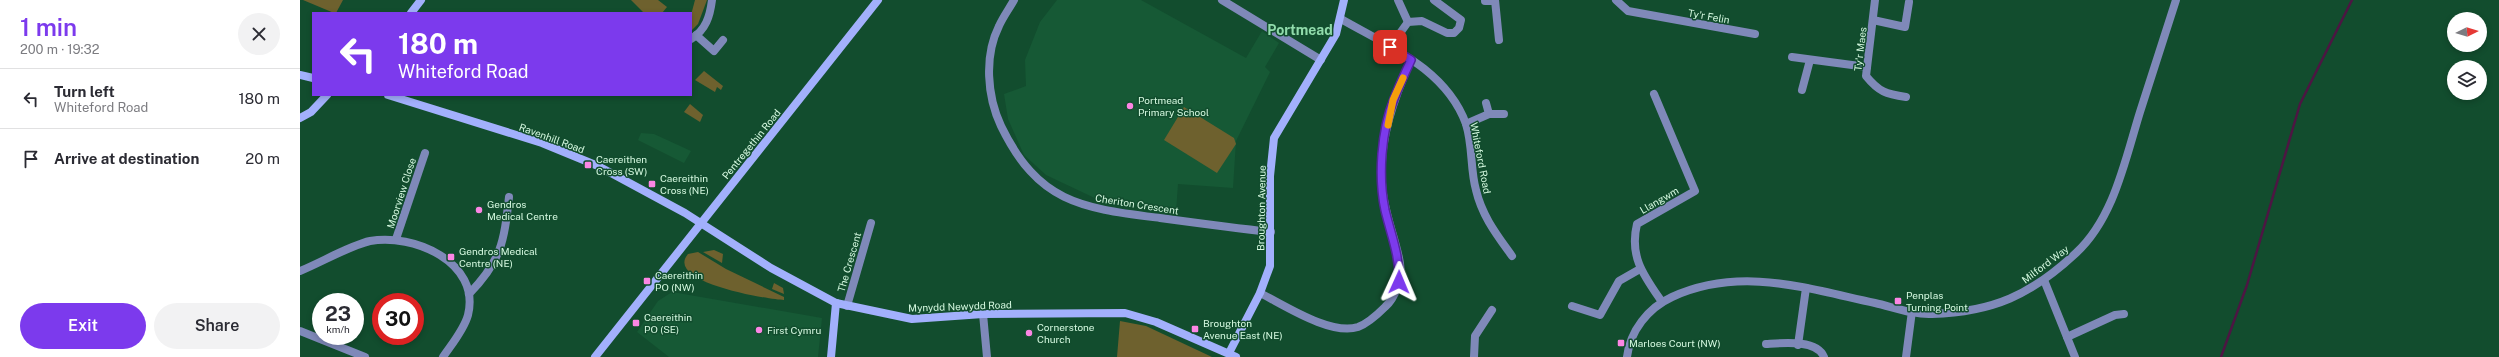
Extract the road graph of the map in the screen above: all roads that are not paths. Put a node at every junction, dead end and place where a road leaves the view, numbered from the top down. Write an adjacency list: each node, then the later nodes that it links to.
1 (421, 0): 15 (street)
2 (712, 0): 20 (street)
3 (878, 0): 44 (street, Pentregethin Road)
4 (1014, 0): 45 (street, Cheriton Crescent)
5 (1222, 0): 25 (street)
6 (1344, 0): 16 (street, Broughton Avenue)
7 (1398, 0): 18 (street)
8 (1434, 0): 18 (street)
9 (1495, 0): 13 (street); 22 (street)
10 (1616, 0): 19 (street, Ty'r Felin)
11 (1875, 0): 17 (street, Ty'r Maes)
12 (2176, 0): 50 (street, Milford Way)
13 (1485, 1)
14 (1909, 2): 17 (street)
15 (412, 12)
16 (1341, 19): 23 (street, Whiteford Road); 25 (street, Broughton Avenue)
17 (1873, 20): 28 (street, Ty'r Maes)
18 (1408, 22): 23 (street)
19 (1756, 34)
20 (693, 37): 21 (street)
21 (724, 40)
22 (1499, 40)
23 (1390, 47): 26 (street, Whiteford Road)
24 (1792, 57): 27 (street)
25 (1321, 60): 45 (street, Broughton Avenue)
26 (1411, 60): 40 (street, Whiteford Road); 52 (street)
27 (1810, 60): 28 (street); 31 (street)
28 (1867, 67): 35 (street, Ty'r Maes)
29 (300, 75): 30 (street)
30 (312, 78)
31 (1802, 90)
32 (1654, 94): 48 (street, Llangwm)
33 (326, 96): 39 (street)
34 (391, 96): 44 (street, Ravenhill Road)
35 (1906, 97)
36 (1486, 103): 37 (street)
37 (1489, 114): 38 (street); 40 (street)
38 (1504, 114)
39 (300, 118)
40 (1466, 124): 47 (street, Whiteford Road)
41 (424, 153): 46 (street, Moorview Close)
42 (509, 197): 53 (street)
43 (871, 223): 56 (street, The Crescent)
44 (699, 224): 55 (street, Mynydd Newydd Road); 69 (street, Pentregethin Road)
45 (1271, 232): 52 (street, Broughton Avenue)
46 (396, 239): 49 (street); 53 (street)
47 (1512, 256)
48 (1640, 270): 54 (street, Llangwm); 57 (street)
49 (300, 271)
50 (2044, 280): 59 (street, Milford Way); 63 (street)
51 (1806, 288): 54 (street, Milford Way); 59 (street, Milford Way); 65 (street)
52 (1260, 293): 66 (street, Broughton Avenue)
53 (469, 294): 68 (street)
54 (1662, 302): 73 (street, Milford Way)
55 (836, 303): 56 (street, Mynydd Newydd Road); 70 (street)
56 (847, 306): 60 (street, Mynydd Newydd Road)
57 (1572, 306)
58 (1492, 310): 72 (street)
59 (1912, 311): 75 (street)
60 (983, 314): 66 (street, Mynydd Newydd Road); 71 (street)
61 (2124, 314): 63 (street)
62 (300, 331): 67 (street)
63 (2067, 337): 76 (street)
64 (1766, 344): 65 (street)
65 (1798, 345): 74 (street)
66 (1232, 355)
67 (365, 357)
68 (442, 357)
69 (595, 357)
70 (830, 357)
71 (987, 357)
72 (1474, 357)
73 (1627, 357)
74 (1824, 357)
75 (1906, 357)
76 (2075, 357)

